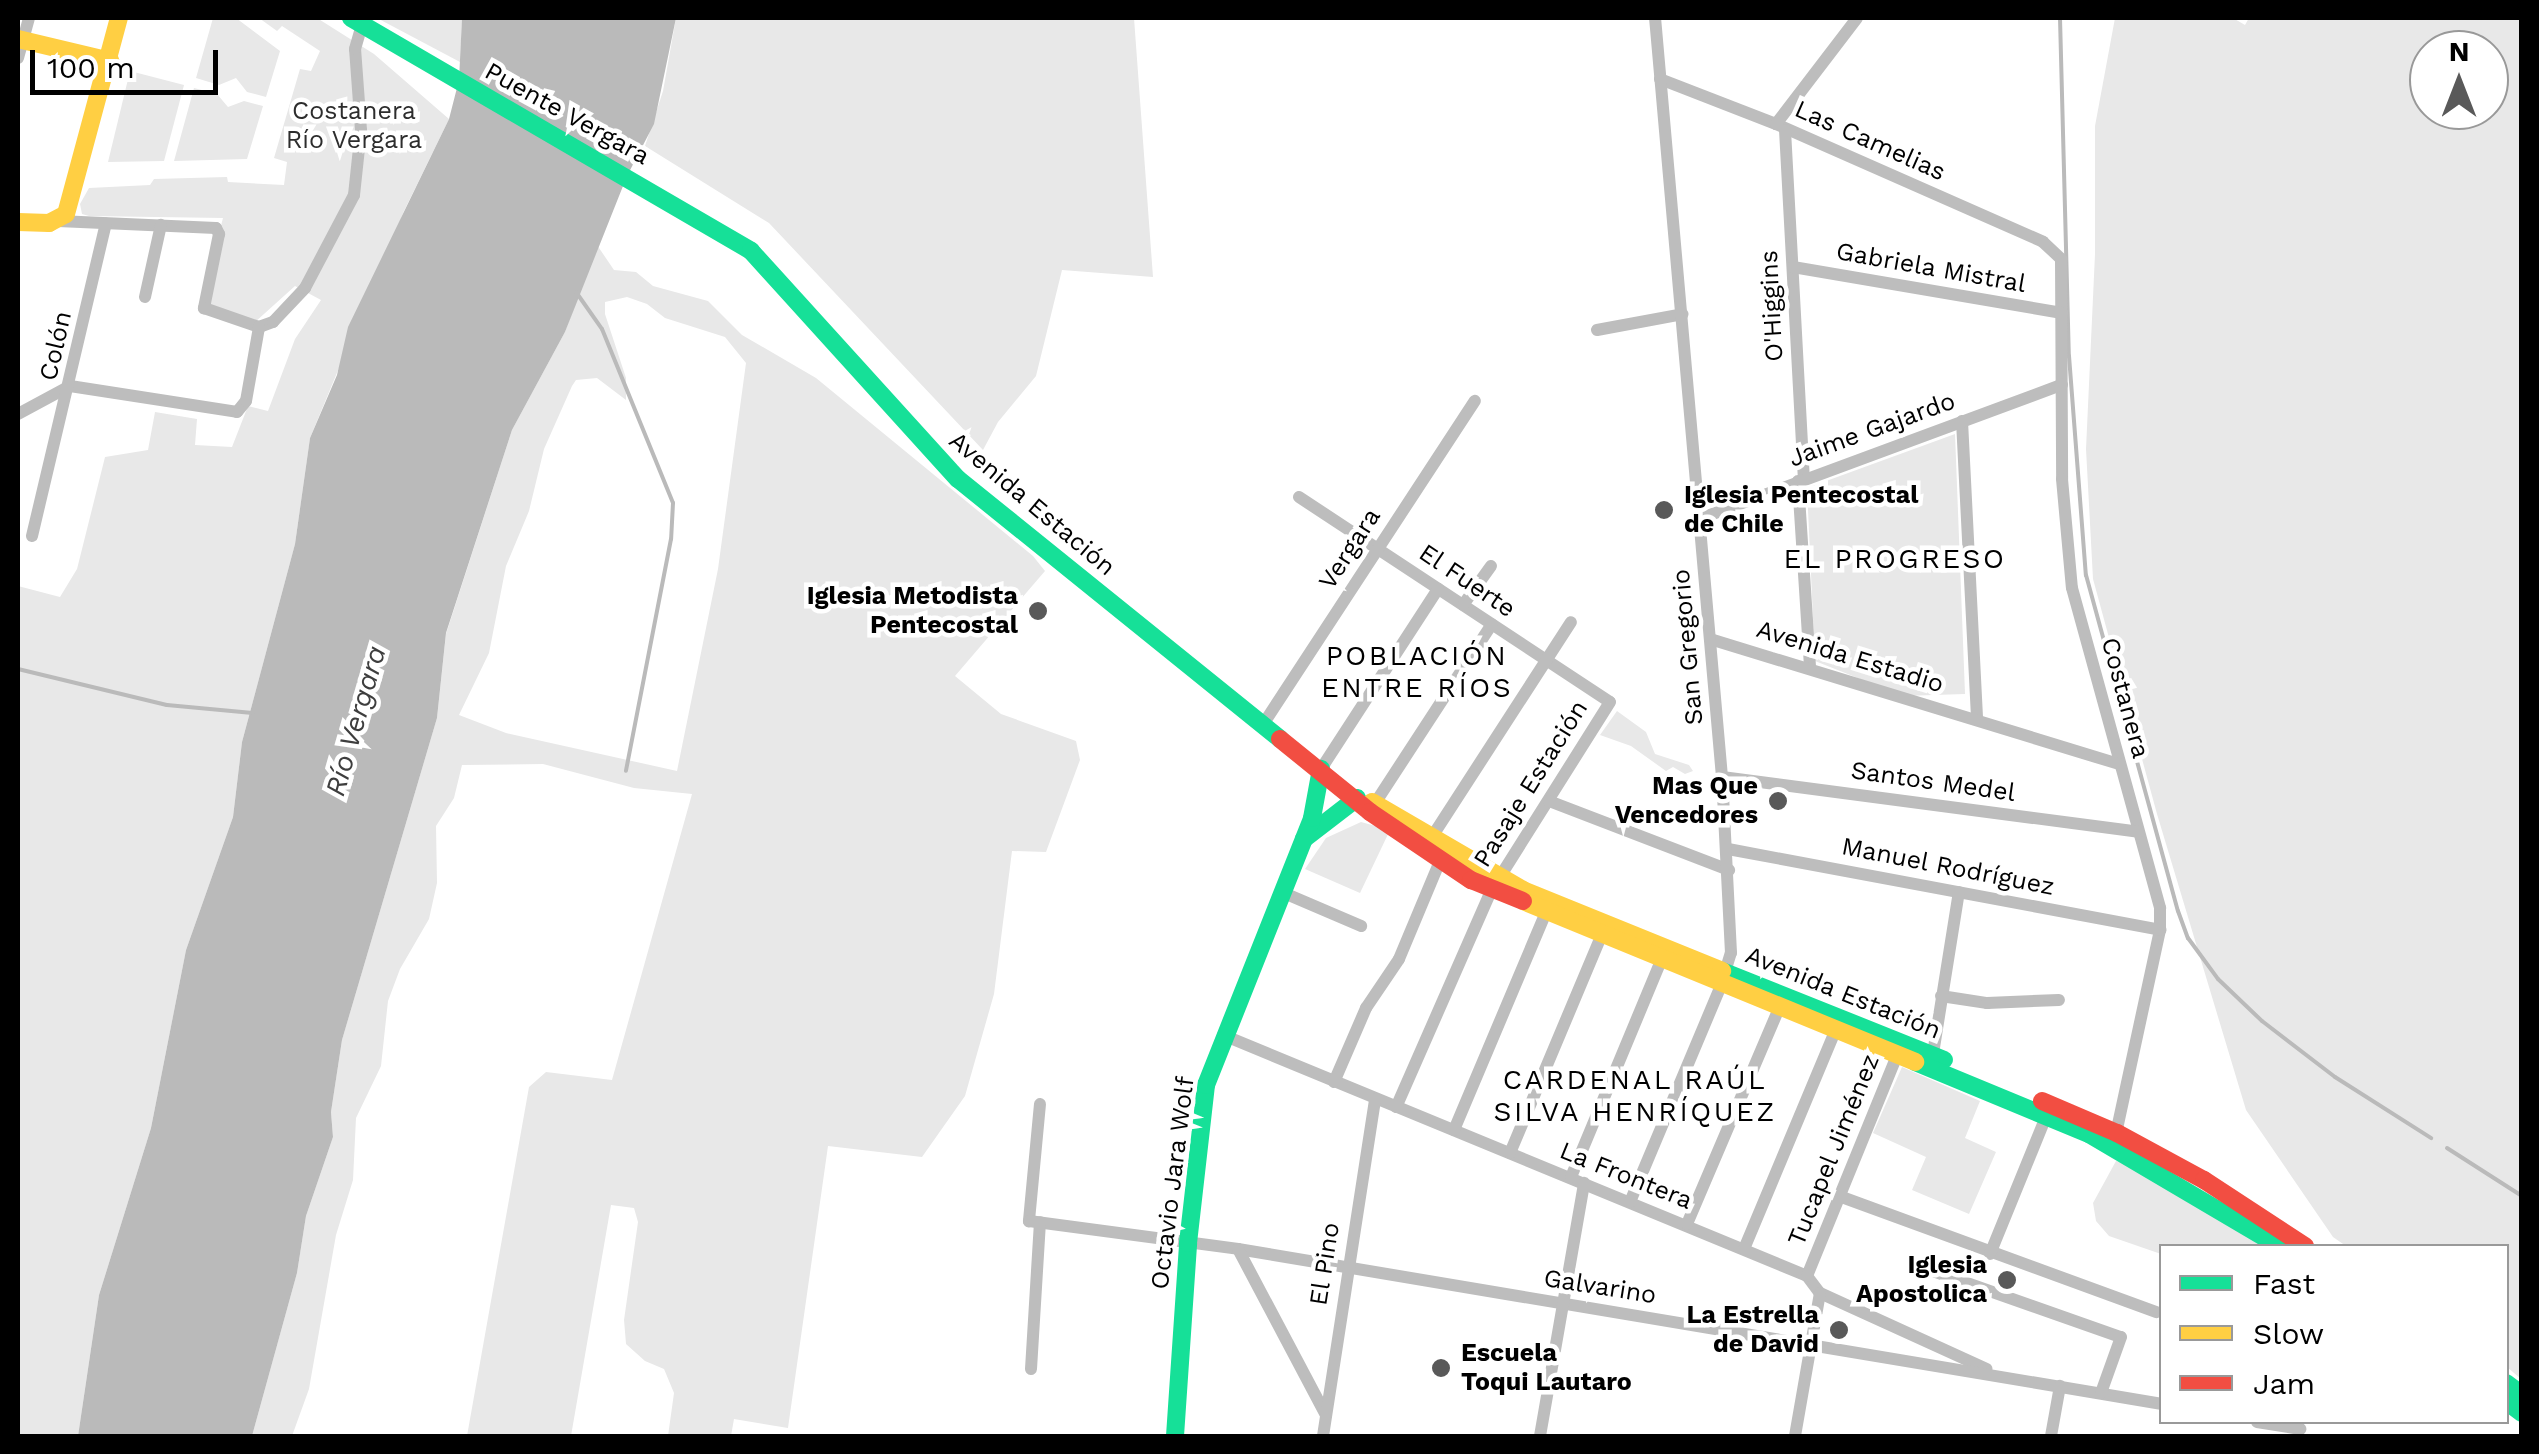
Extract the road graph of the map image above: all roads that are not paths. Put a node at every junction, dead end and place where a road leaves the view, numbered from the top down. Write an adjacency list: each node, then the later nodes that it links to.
1 (29, 18): 6 (street)
2 (119, 18): 7 (main road)
3 (1655, 18): 8 (street, San Gregorio)
4 (1858, 18): 9 (street)
5 (356, 21): 10 (main road, Puente Vergara); 20 (street)
6 (19, 46): 7 (main road)
7 (110, 60): 11 (main road)
8 (1660, 79): 9 (street, Las Camelias); 19 (street, San Gregorio)
9 (1781, 127): 15 (street, Las Camelias); 16 (street, O'Higgins)
10 (702, 219): 42 (main road, Avenida Estación)
11 (58, 221): 12 (main road); 13 (street)
12 (18, 222)
13 (106, 224): 14 (street); 23 (street, Colón)
14 (161, 225): 17 (street); 20 (street)
15 (2058, 254): 18 (street, Costanera)
16 (1793, 267): 18 (street, Gabriela Mistral); 27 (street, O'Higgins)
17 (145, 297)
18 (2062, 313): 22 (street, Costanera)
19 (1684, 314): 21 (street); 29 (street, San Gregorio)
20 (259, 327): 23 (street)
21 (1597, 330)
22 (2062, 384): 26 (street, Jaime Gajardo); 43 (street, Costanera)
23 (70, 386): 25 (street); 30 (street, Colón)
24 (1475, 401): 31 (street, Vergara)
25 (18, 414)
26 (1962, 421): 27 (street, Jaime Gajardo); 41 (street, Avenida Estadio)
27 (1801, 480): 29 (street, Jaime Gajardo); 39 (street, O'Higgins)
28 (1299, 497): 31 (street, El Fuerte)
29 (1698, 520): 37 (street, San Gregorio)
30 (32, 536)
31 (1378, 549): 33 (street, El Fuerte); 42 (street, Vergara)
32 (1490, 566): 34 (street)
33 (1438, 588): 34 (street, El Fuerte); 44 (street)
34 (1463, 605): 36 (street, El Fuerte)
35 (1571, 622): 38 (street)
36 (1492, 624): 38 (street, El Fuerte); 47 (street)
37 (1710, 639): 39 (street, Avenida Estadio); 45 (street, San Gregorio)
38 (1546, 660): 40 (street, El Fuerte); 50 (street)
39 (1810, 668): 41 (street, Avenida Estadio)
40 (1610, 702): 46 (street, Pasaje Estación)
41 (1977, 719): 43 (street, Avenida Estadio)
42 (1264, 723): 44 (main road, Avenida Estación)
43 (2120, 764): 48 (street, Costanera)
44 (1321, 769): 47 (main road, Avenida Estación); 49 (main road, Octavio Jara Wolf)
45 (1722, 777): 48 (street, Santos Medel); 51 (street, San Gregorio)
46 (1548, 801): 52 (street); 53 (street, Pasaje Estación)
47 (1367, 804): 49 (main road); 50 (main road, Avenida Estación)
48 (2138, 832): 58 (street, Costanera)
49 (1304, 840): 54 (main road, Octavio Jara Wolf)
50 (1432, 849): 53 (main road, Avenida Estación); 53 (main road, Avenida Estación); 69 (street)
51 (1728, 849): 52 (street, San Gregorio); 55 (street, Manuel Rodríguez)
52 (1729, 870): 61 (street, San Gregorio)
53 (1495, 884): 56 (main road, Avenida Estación); 60 (main road, Avenida Estación); 72 (street, Pasaje Estación)
54 (1284, 892): 57 (street); 66 (main road, Octavio Jara Wolf)
55 (1959, 892): 58 (street, Manuel Rodríguez); 62 (street)
56 (1545, 915): 59 (main road, Avenida Estación); 74 (street)
57 (1361, 926)
58 (2160, 930): 75 (street, Costanera)
59 (1601, 937): 60 (main road, Avenida Estación); 76 (street)
60 (1663, 955): 61 (main road, Avenida Estación); 77 (street)
61 (1724, 979): 64 (main road, Avenida Estación); 67 (main road, Avenida Estación); 79 (street, San Gregorio)
62 (1941, 996): 63 (street); 68 (street)
63 (2059, 1000)
64 (1779, 1008): 65 (main road, Avenida Estación); 81 (street)
65 (1835, 1031): 67 (main road, Avenida Estación); 86 (street)
66 (1223, 1035): 69 (street, La Frontera); 82 (main road, Octavio Jara Wolf)
67 (1900, 1048): 68 (main road, Avenida Estación); 78 (street, Tucapel Jiménez)
68 (1932, 1062): 73 (main road, Avenida Estación)
69 (1334, 1082): 70 (street, La Frontera)
70 (1374, 1098): 72 (street, La Frontera); 89 (street, El Pino)
71 (1040, 1104): 80 (street)
72 (1396, 1107): 74 (street, La Frontera)
73 (2049, 1110): 75 (main road, Avenida Estación); 87 (street)
74 (1454, 1130): 76 (street, La Frontera)
75 (2114, 1140): 83 (main road, Avenida Estación); 84 (main road, Avenida Estación)
76 (1510, 1153): 77 (street, La Frontera)
77 (1578, 1180): 79 (street, La Frontera); 92 (street)
78 (1839, 1196): 87 (street); 90 (street, Tucapel Jiménez)
79 (1630, 1202): 81 (street, La Frontera)
80 (1035, 1222): 82 (street, Galvarino); 95 (street)
81 (1688, 1224): 86 (street, La Frontera)
82 (1188, 1242): 85 (street, Galvarino); 103 (main road, Octavio Jara Wolf)
83 (2276, 1244)
84 (2302, 1244)
85 (1238, 1249): 89 (street, Galvarino); 100 (street)
86 (1744, 1249): 90 (street, La Frontera)
87 (1990, 1254): 93 (street)
88 (1916, 1265): 98 (street)
89 (1346, 1268): 92 (street, Galvarino); 100 (street, El Pino)
90 (1808, 1276): 91 (street)
91 (1820, 1293): 94 (street); 96 (street)
92 (1563, 1304): 94 (street, Galvarino); 105 (street)
93 (2156, 1312)
94 (1811, 1345): 96 (street, Galvarino); 106 (street)
95 (1032, 1369)
96 (2002, 1376): 97 (street, Galvarino)
97 (2060, 1386): 98 (street, Galvarino); 107 (street)
98 (2101, 1392): 99 (street, Galvarino)
99 (2159, 1403)
100 (1326, 1415): 104 (street, El Pino)
101 (2269, 1424): 102 (street)
102 (2300, 1429)
103 (1175, 1436)
104 (1323, 1436)
105 (1540, 1436)
106 (1795, 1436)
107 (2052, 1436)

